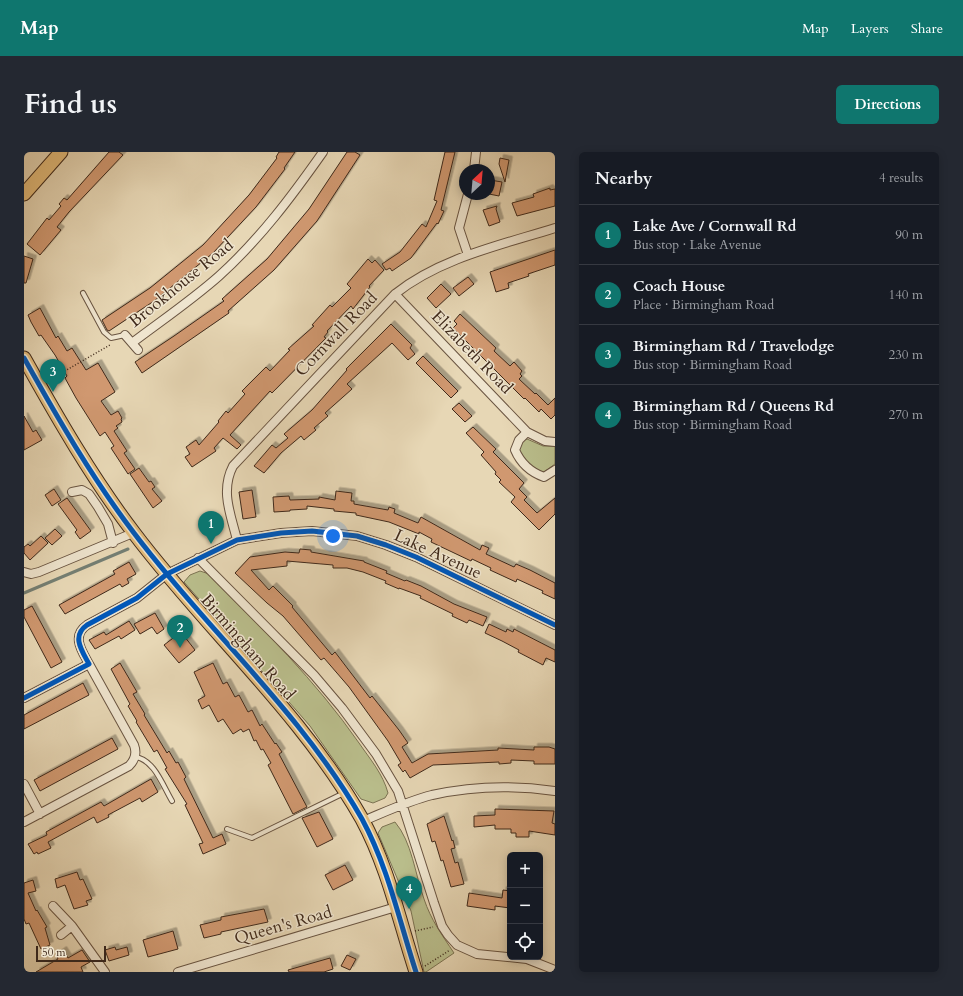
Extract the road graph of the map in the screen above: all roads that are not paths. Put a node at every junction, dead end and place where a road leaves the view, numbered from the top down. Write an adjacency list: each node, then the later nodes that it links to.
1 (61, 152): 5 (highway)
2 (323, 152): 14 (street, Brookhouse Road)
3 (476, 152): 4 (street)
4 (475, 164)
5 (44, 171): 6 (highway); 7 (highway)
6 (24, 183)
7 (24, 194)
8 (466, 200): 10 (street)
9 (555, 228): 10 (street, Cornwall Road)
10 (468, 255): 12 (street, Cornwall Road)
11 (83, 293): 13 (lane)
12 (395, 294): 17 (street, Elizabeth Road); 22 (street, Cornwall Road)
13 (125, 335): 14 (street, Brookhouse Road)
14 (132, 343): 15 (street, Brookhouse Road)
15 (138, 350)
16 (24, 358): 21 (highway, Birmingham Road)
17 (527, 432): 18 (street, Elizabeth Road); 19 (street)
18 (555, 442)
19 (555, 470)
20 (72, 492): 23 (street)
21 (133, 533): 23 (street); 26 (highway, Birmingham Road)
22 (237, 540): 24 (street, Lake Avenue); 27 (street, Lake Avenue)
23 (114, 542): 25 (street)
24 (198, 558): 26 (street, Lake Avenue); 35 (street, Birmingham Road)
25 (24, 572)
26 (167, 574): 28 (street, Lake Avenue); 33 (highway, Birmingham Road)
27 (555, 625)
28 (89, 664): 29 (street); 30 (street, Lake Avenue)
29 (24, 698)
30 (135, 756): 34 (lane); 36 (street)
31 (24, 784): 36 (street)
32 (555, 791): 35 (street)
33 (346, 792): 37 (highway, Birmingham Road); 39 (lane)
34 (172, 801)
35 (403, 805): 37 (street); 45 (street, Birmingham Road)
36 (40, 814): 38 (street)
37 (363, 821): 41 (highway, Birmingham Road)
38 (24, 822)
39 (227, 829)
40 (53, 906): 42 (street)
41 (396, 907): 44 (highway, Birmingham Road); 47 (street, Queen's Road)
42 (72, 926): 43 (street); 46 (street)
43 (61, 935)
44 (419, 970)
45 (555, 970)
46 (106, 972)
47 (178, 972)

